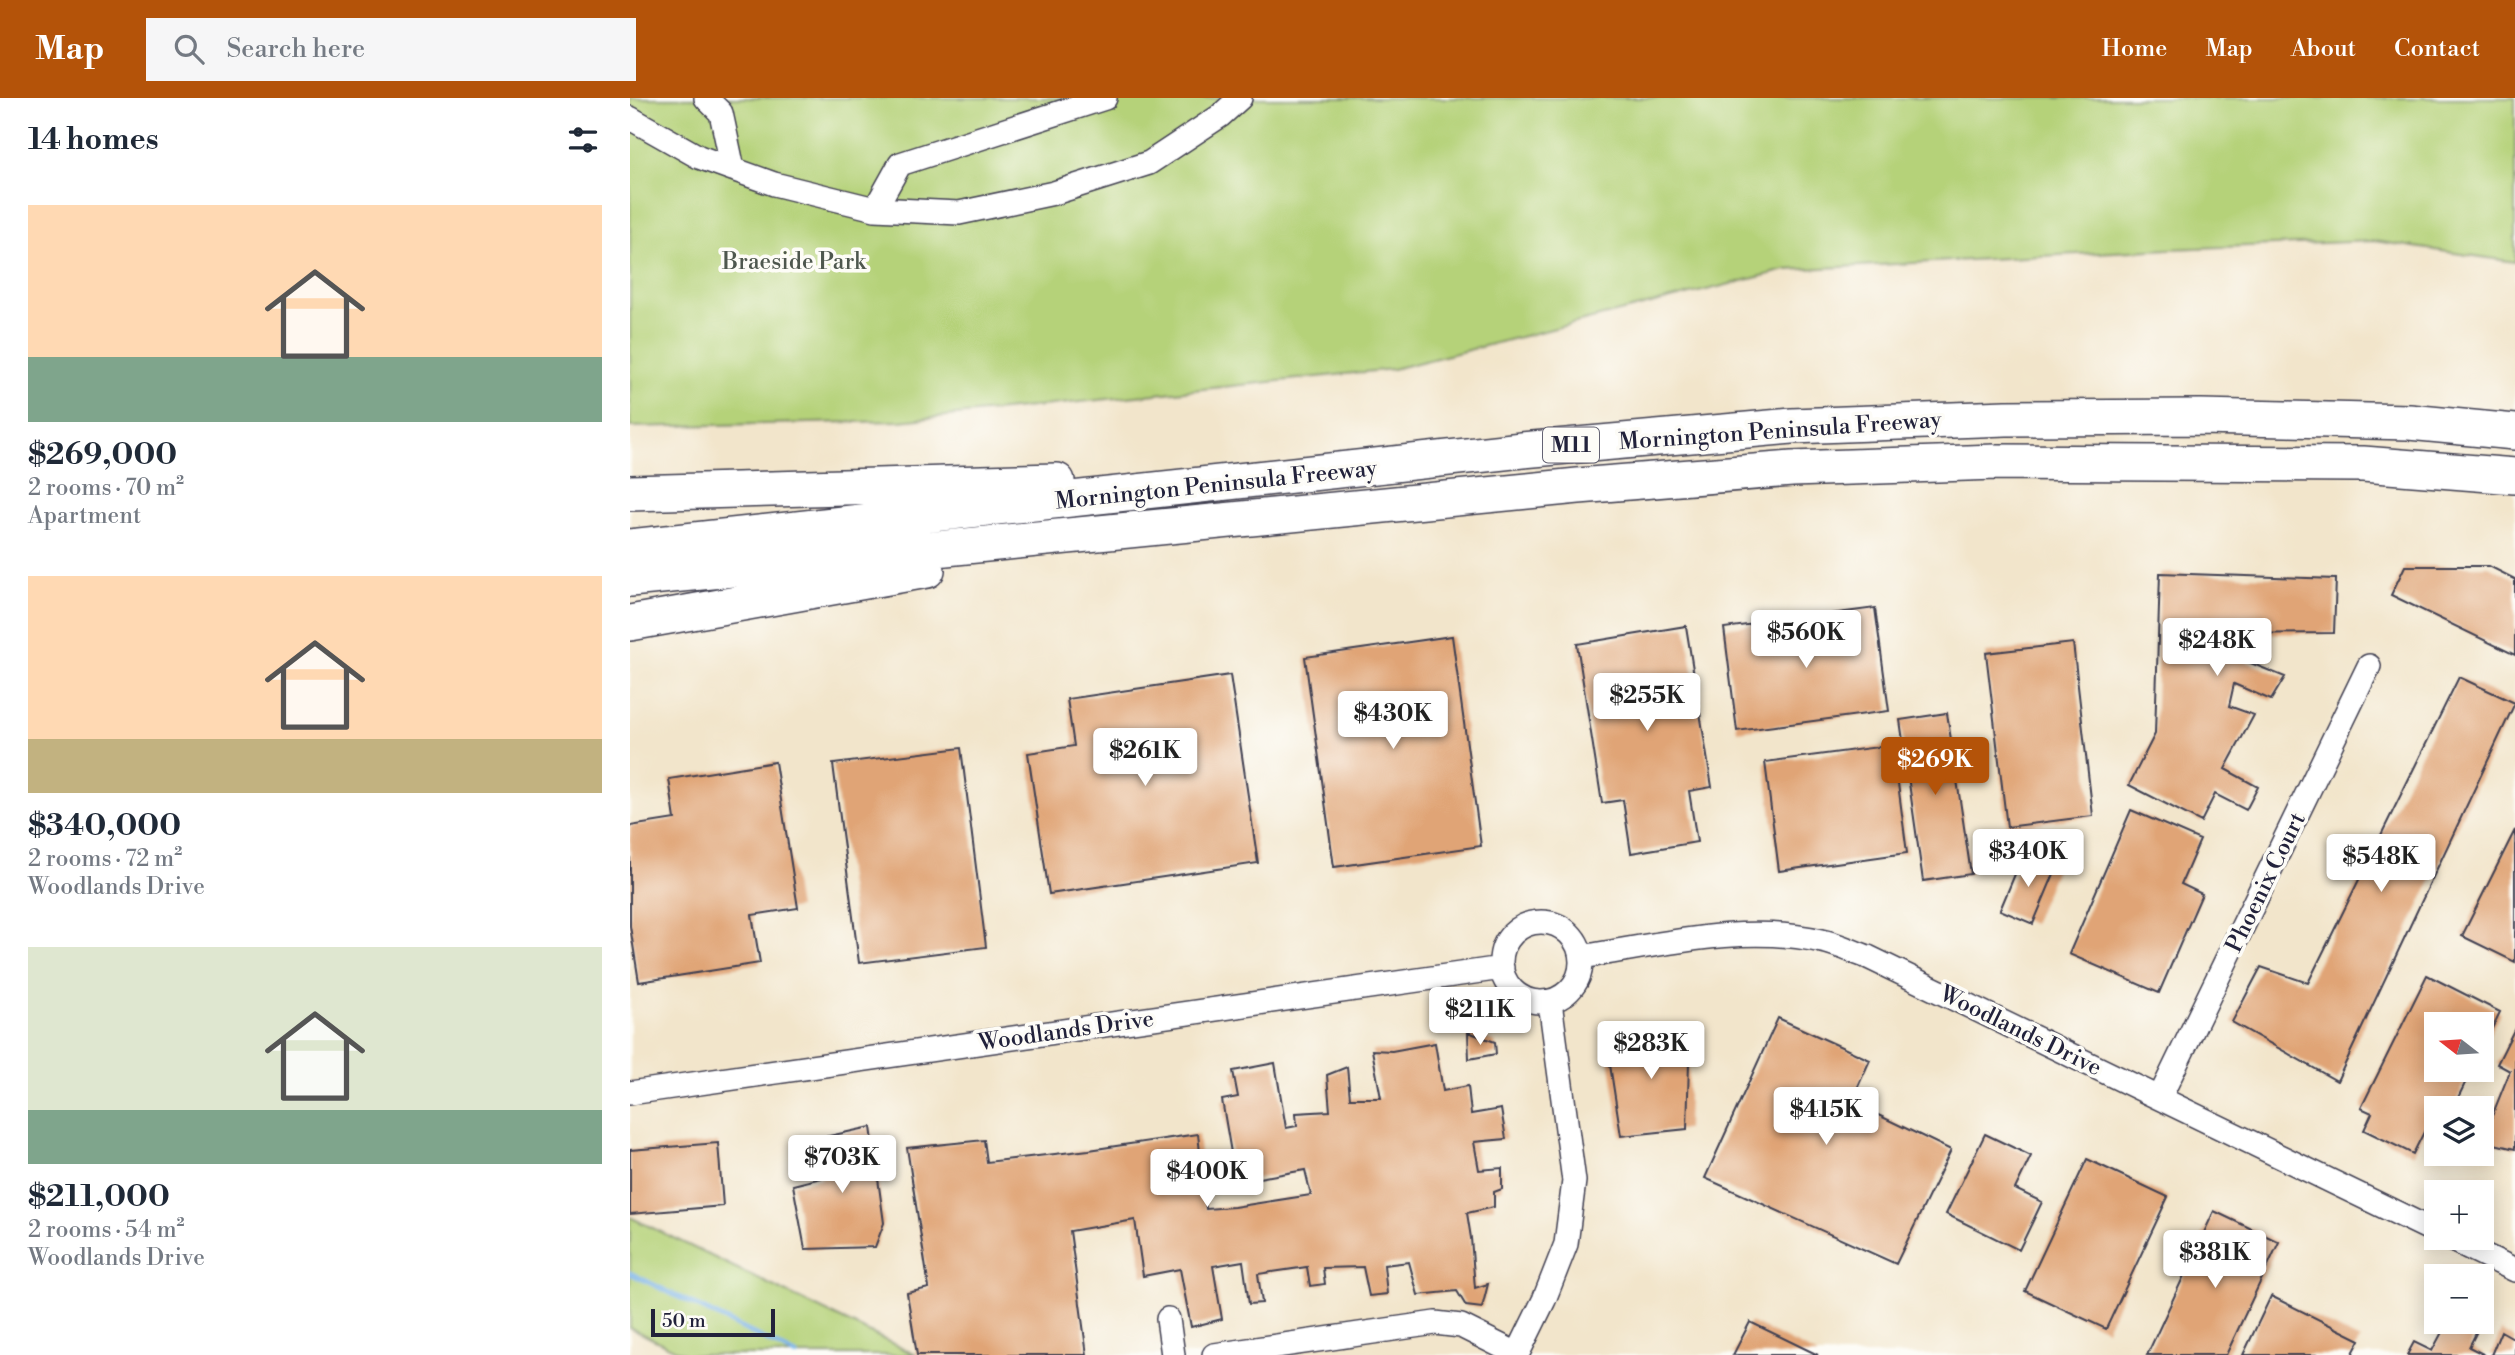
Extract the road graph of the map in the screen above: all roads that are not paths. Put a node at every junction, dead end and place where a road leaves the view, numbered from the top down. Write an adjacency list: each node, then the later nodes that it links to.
1 (706, 98): 5 (street)
2 (1105, 98): 6 (street)
3 (1240, 98): 6 (street)
4 (630, 118): 5 (street)
5 (733, 169): 6 (street)
6 (875, 209)
7 (1792, 426): 8 (highway, Mornington Peninsula Freeway / M11); 10 (highway); 12 (highway, Mornington Peninsula Freeway / M11)
8 (2515, 432)
9 (2515, 476): 11 (highway, Mornington Peninsula Freeway / M11)
10 (630, 493)
11 (1175, 524): 13 (highway, Mornington Peninsula Freeway / M11); 14 (highway)
12 (630, 547)
13 (630, 579)
14 (630, 623)
15 (2369, 667): 20 (street, Phoenix Court)
16 (1581, 957): 17 (street); 18 (street); 20 (street, Woodlands Drive)
17 (1502, 968): 18 (street); 19 (street, Woodlands Drive)
18 (1550, 1002): 27 (street)
19 (630, 1093)
20 (2160, 1097): 21 (street, Woodlands Drive)
21 (2424, 1226)
22 (2474, 1250): 23 (street)
23 (2515, 1270)
24 (1168, 1319): 25 (street)
25 (1173, 1355)
26 (1214, 1355): 27 (street)
27 (1517, 1355)

